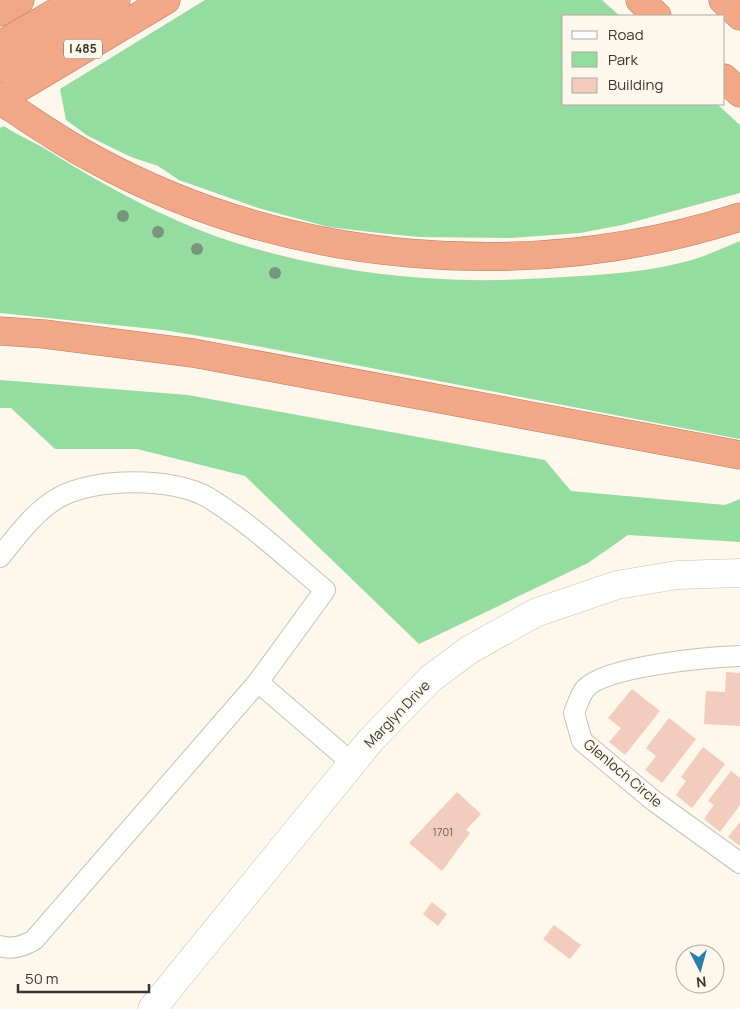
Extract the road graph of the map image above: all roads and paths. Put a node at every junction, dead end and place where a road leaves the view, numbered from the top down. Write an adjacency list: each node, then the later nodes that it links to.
1 (20, 0): 7 (highway)
2 (77, 0): 10 (highway)
3 (116, 0): 11 (highway, I 485)
4 (166, 0): 14 (highway, I 485)
5 (640, 0): 8 (highway)
6 (723, 0): 9 (highway)
7 (0, 12)
8 (656, 15)
9 (740, 16)
10 (0, 46)
11 (0, 68)
12 (725, 79): 13 (highway)
13 (740, 93)
14 (0, 99): 15 (highway)
15 (740, 217)
16 (0, 331): 17 (highway)
17 (740, 455)
18 (0, 557): 21 (street)
19 (740, 573): 22 (street, Marglyn Drive)
20 (740, 656): 23 (street, Glenloch Circle)
21 (258, 682): 22 (street); 24 (street)
22 (352, 763): 25 (street, Marglyn Drive)
23 (740, 863)
24 (0, 946)
25 (152, 1009)

